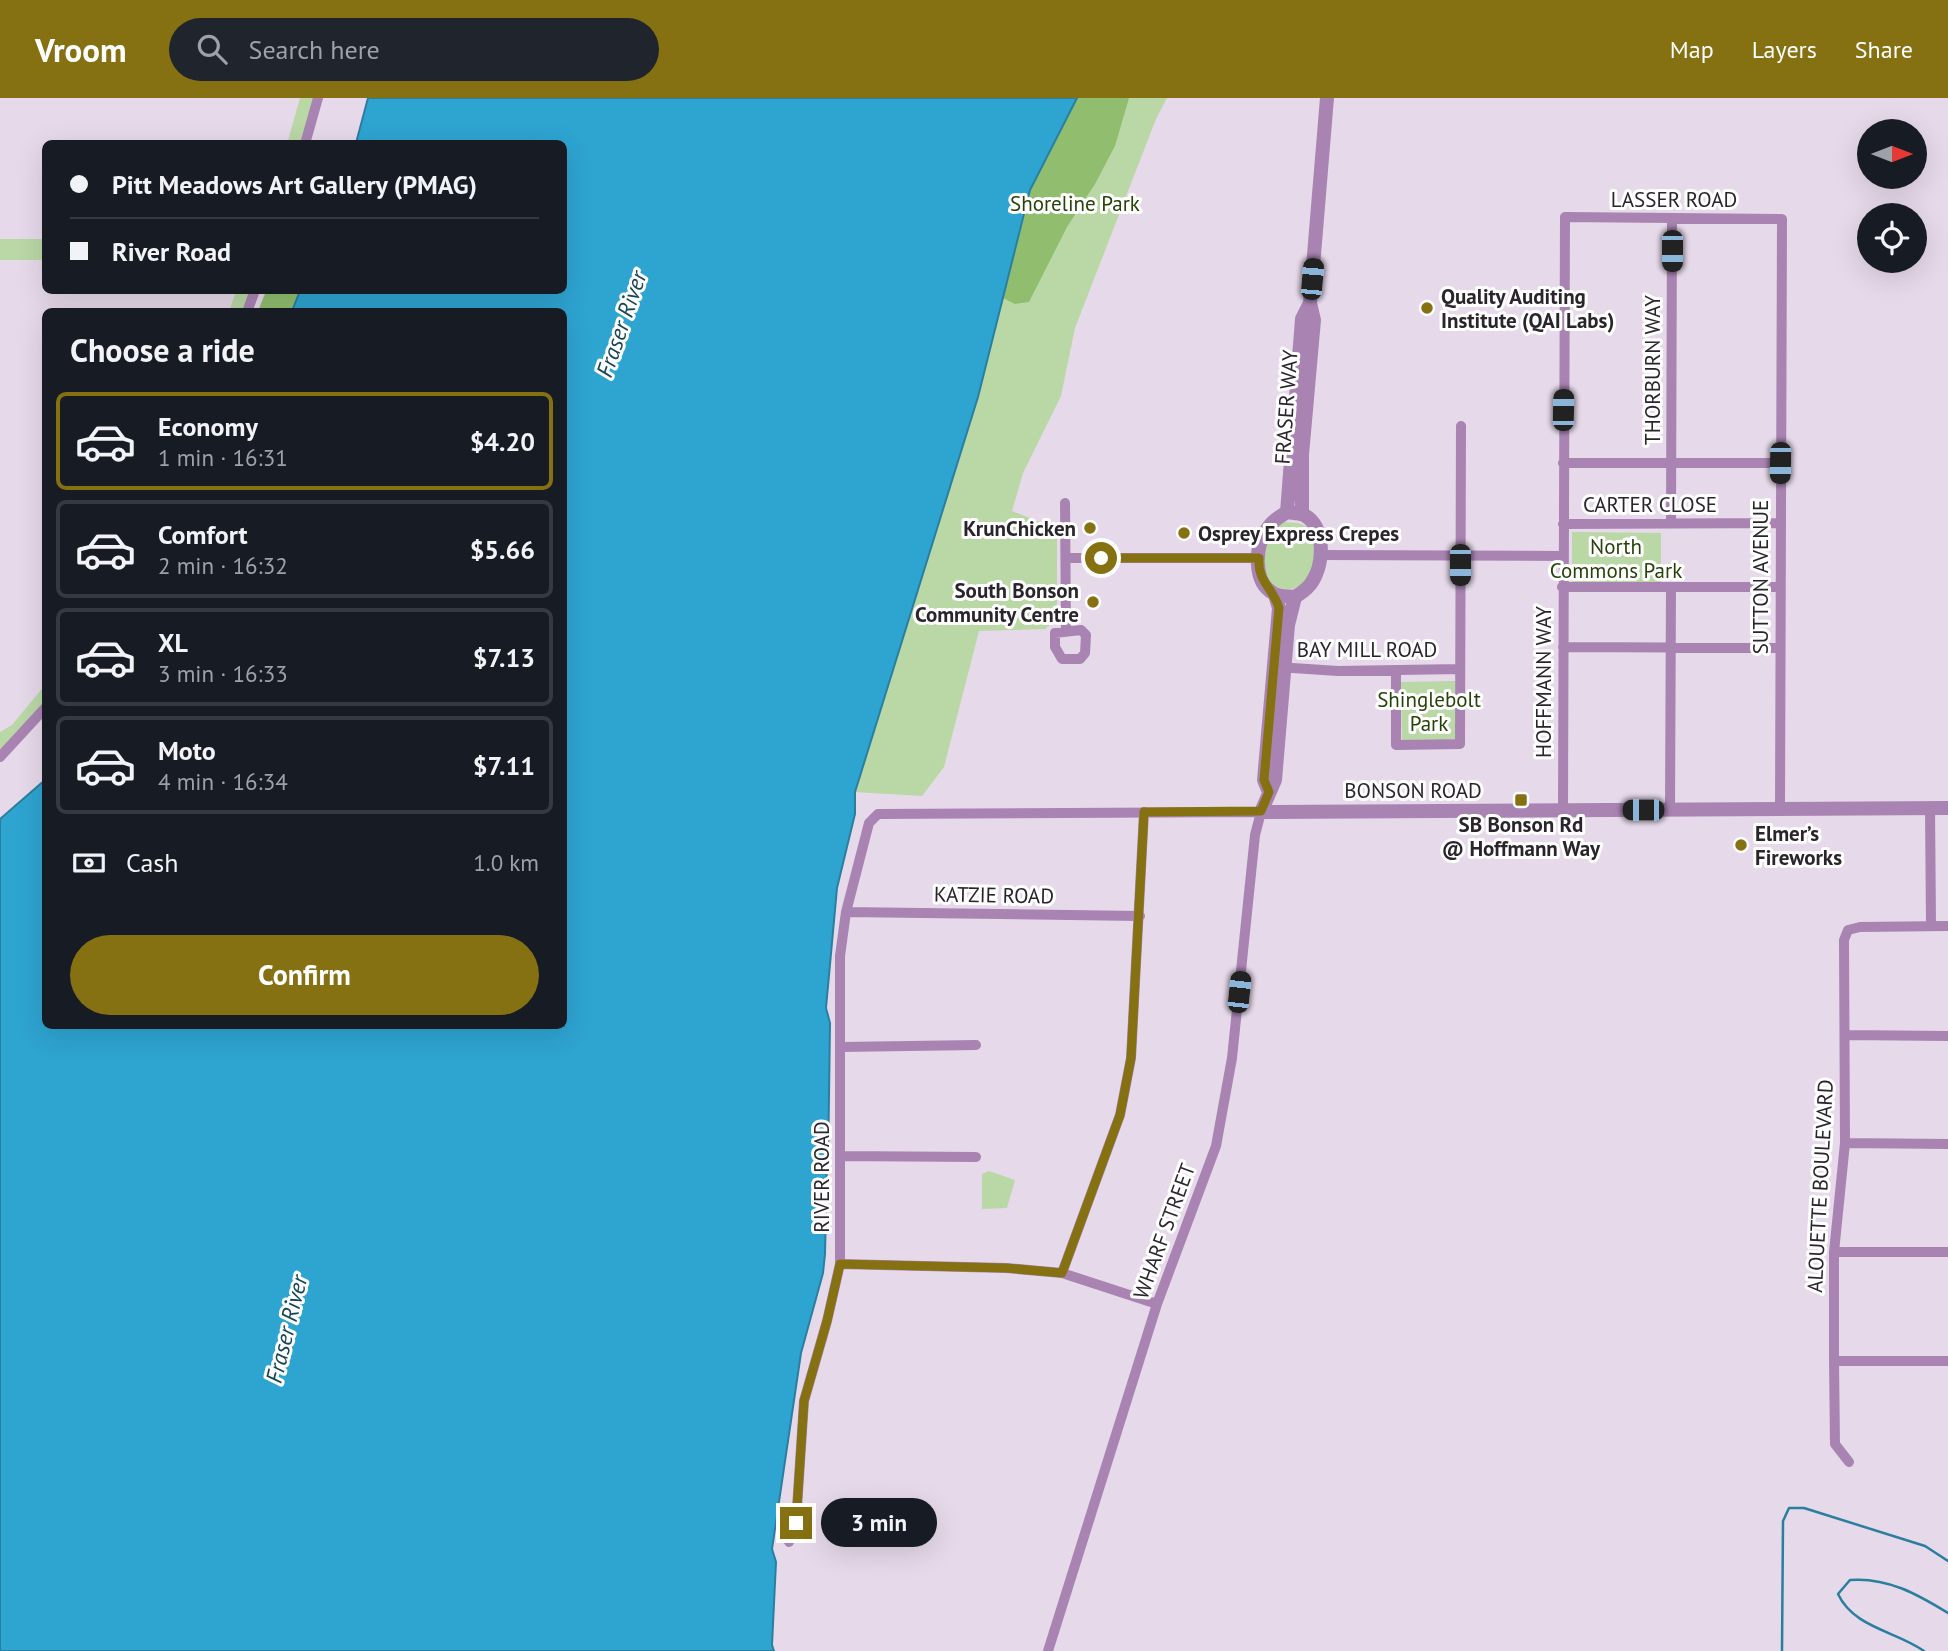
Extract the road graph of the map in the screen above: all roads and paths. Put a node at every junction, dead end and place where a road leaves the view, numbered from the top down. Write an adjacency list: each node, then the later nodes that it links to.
1 (318, 98): 3 (street)
2 (1327, 98): 12 (street, FRASER WAY)
3 (306, 140)
4 (1565, 217): 5 (street, LASSER ROAD); 8 (street, HOFFMANN WAY)
5 (1672, 218): 6 (street, LASSER ROAD); 9 (street, THORBURN WAY)
6 (1782, 219): 10 (street, SUTTON AVENUE)
7 (1461, 426): 17 (street)
8 (1563, 463): 9 (street); 15 (street, HOFFMANN WAY)
9 (1671, 463): 10 (street); 13 (street, THORBURN WAY)
10 (1780, 463): 14 (street, SUTTON AVENUE)
11 (1065, 503): 19 (street)
12 (1295, 513): 16 (street); 20 (street)
13 (1671, 523): 14 (street, CARTER CLOSE); 15 (street, CARTER CLOSE)
14 (1780, 523): 23 (street, SUTTON AVENUE)
15 (1563, 524): 18 (street, HOFFMANN WAY)
16 (1320, 555): 17 (street); 25 (street)
17 (1460, 556): 18 (street); 31 (street)
18 (1563, 556): 21 (street, HOFFMANN WAY)
19 (1066, 558): 20 (street); 26 (street)
20 (1259, 558): 24 (street)
21 (1562, 587): 22 (street); 27 (street, HOFFMANN WAY)
22 (1671, 587): 23 (street); 29 (street)
23 (1780, 587): 28 (street, SUTTON AVENUE)
24 (1275, 594): 25 (street); 30 (street)
25 (1295, 597): 30 (street)
26 (1066, 631)
27 (1563, 647): 29 (street); 38 (street, HOFFMANN WAY)
28 (1780, 648): 29 (street); 37 (street, SUTTON AVENUE)
29 (1671, 649): 39 (street)
30 (1279, 667): 32 (street, BAY MILL ROAD); 40 (street)
31 (1460, 669): 32 (street, BAY MILL ROAD); 32 (street)
32 (1396, 670)
33 (42, 711): 34 (street)
34 (0, 757)
35 (1930, 808): 36 (street, BONSON ROAD); 37 (street, BONSON ROAD); 45 (street)
36 (1948, 808)
37 (1780, 809): 39 (street, BONSON ROAD)
38 (1563, 810): 39 (street, BONSON ROAD); 40 (street, BONSON ROAD)
39 (1670, 810)
40 (1261, 811): 41 (street, BONSON ROAD); 59 (street, WHARF STREET)
41 (1144, 812): 42 (street, BONSON ROAD); 44 (street)
42 (878, 814): 43 (street, RIVER ROAD)
43 (846, 912): 44 (street, KATZIE ROAD); 50 (street, RIVER ROAD)
44 (1140, 916): 58 (street)
45 (1931, 925): 46 (street); 47 (street, ALOUETTE BOULEVARD)
46 (1948, 926)
47 (1845, 1035): 48 (street); 51 (street, ALOUETTE BOULEVARD)
48 (1948, 1036)
49 (976, 1045): 50 (street)
50 (841, 1046): 53 (street, RIVER ROAD)
51 (1845, 1143): 52 (street); 55 (street, ALOUETTE BOULEVARD)
52 (1948, 1144)
53 (841, 1156): 54 (street); 57 (street, RIVER ROAD)
54 (976, 1157)
55 (1834, 1252): 56 (street); 60 (street, ALOUETTE BOULEVARD)
56 (1948, 1252)
57 (840, 1264): 58 (street); 63 (street, RIVER ROAD)
58 (1062, 1273): 59 (street)
59 (1157, 1304): 64 (street, WHARF STREET)
60 (1834, 1361): 61 (street); 62 (street, ALOUETTE BOULEVARD)
61 (1948, 1361)
62 (1849, 1462)
63 (789, 1542)
64 (1048, 1651)

